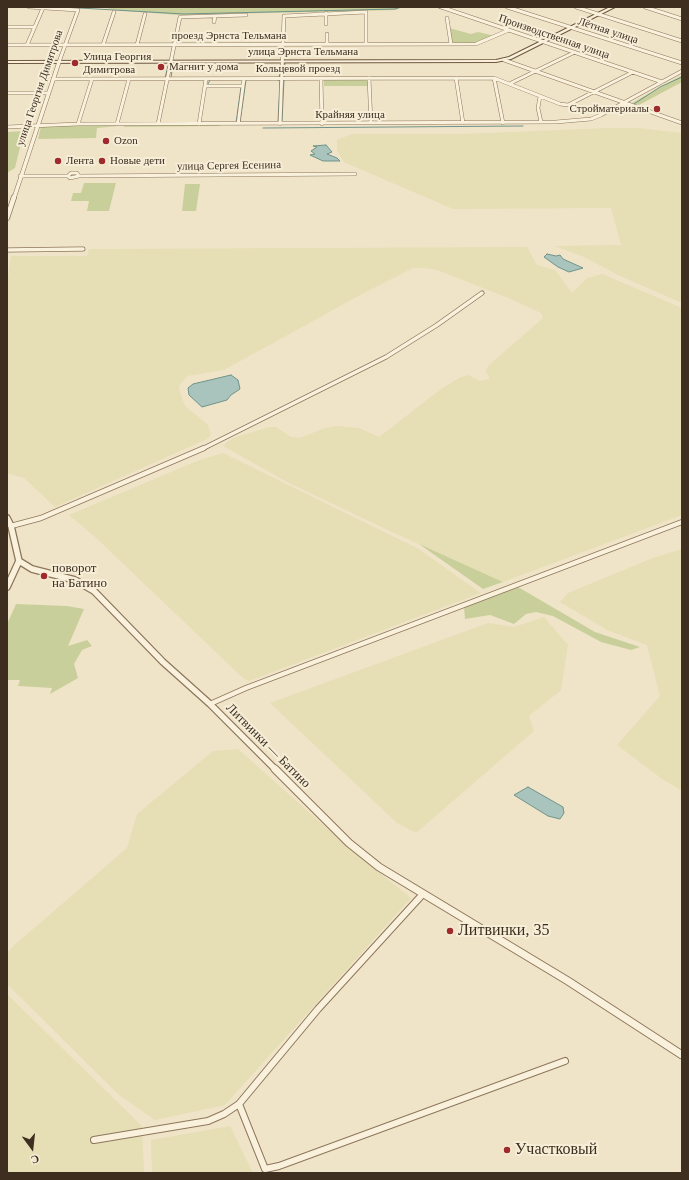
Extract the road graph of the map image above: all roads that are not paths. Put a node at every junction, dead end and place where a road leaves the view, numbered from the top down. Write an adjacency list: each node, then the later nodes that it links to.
1 (28, 7): 7 (street)
2 (441, 7): 21 (street, Производственная улица)
3 (507, 7): 20 (street, Лётная улица)
4 (576, 7): 11 (street)
5 (613, 7): 11 (main road, улица Эрнста Тельмана)
6 (645, 7): 15 (street)
7 (43, 8): 19 (street); 31 (street, улица Георгия Димитрова)
8 (114, 12): 32 (street)
9 (326, 13): 17 (street); 25 (street); 27 (street)
10 (145, 14): 33 (street)
11 (598, 14): 20 (main road, улица Эрнста Тельмана); 24 (street)
12 (246, 15): 13 (street)
13 (215, 16): 16 (street); 34 (street)
14 (447, 18): 28 (street)
15 (682, 18)
16 (214, 22)
17 (326, 24)
18 (7, 27): 19 (street)
19 (35, 27): 30 (street)
20 (570, 28): 23 (main road, улица Эрнста Тельмана); 41 (street, Лётная улица)
21 (509, 30): 23 (street, Производственная улица); 28 (street, проезд Эрнста Тельмана)
22 (327, 34): 26 (street)
23 (543, 41): 35 (street, Производственная улица); 36 (main road, улица Эрнста Тельмана)
24 (682, 41)
25 (283, 44): 26 (street, проезд Эрнста Тельмана); 34 (street, проезд Эрнста Тельмана); 40 (street)
26 (327, 44): 27 (street, проезд Эрнста Тельмана)
27 (366, 44): 28 (street, проезд Эрнста Тельмана)
28 (451, 44)
29 (7, 45): 30 (street, проезд Эрнста Тельмана)
30 (27, 45): 31 (street, проезд Эрнста Тельмана)
31 (65, 45): 32 (street, проезд Эрнста Тельмана); 39 (street, улица Георгия Димитрова)
32 (103, 45): 33 (street, проезд Эрнста Тельмана)
33 (136, 45): 34 (street, проезд Эрнста Тельмана)
34 (174, 45): 37 (street)
35 (575, 52): 42 (street); 44 (street, Производственная улица)
36 (504, 60): 40 (main road, улица Эрнста Тельмана); 42 (street)
37 (172, 61): 39 (main road, улица Эрнста Тельмана); 40 (main road, улица Эрнста Тельмана); 52 (street)
38 (7, 62): 39 (main road, улица Эрнста Тельмана)
39 (59, 62): 49 (street, улица Георгия Димитрова)
40 (283, 62): 55 (street)
41 (682, 63)
42 (536, 71): 57 (street); 60 (street)
43 (682, 71): 56 (street, Крайняя улица)
44 (633, 72): 56 (street, Производственная улица); 60 (street)
45 (321, 78): 46 (street, Кольцевой проезд); 55 (street, Кольцевой проезд); 76 (street)
46 (369, 78): 47 (street, Кольцевой проезд); 66 (street)
47 (456, 78): 48 (street, Кольцевой проезд); 67 (street)
48 (494, 78): 57 (street, Кольцевой проезд); 68 (street)
49 (53, 79): 50 (street, Кольцевой проезд); 62 (street, улица Георгия Димитрова)
50 (92, 79): 51 (street, Кольцевой проезд); 70 (street)
51 (129, 79): 52 (street, Кольцевой проезд); 71 (street)
52 (167, 79): 53 (street, Кольцевой проезд); 72 (street)
53 (206, 79): 54 (street, Кольцевой проезд); 58 (street)
54 (244, 79): 55 (street, Кольцевой проезд); 59 (street)
55 (282, 79): 75 (street)
56 (662, 82): 64 (street, Крайняя улица)
57 (511, 84): 63 (street, Кольцевой проезд)
58 (205, 86): 59 (street); 73 (street)
59 (243, 86): 74 (street)
60 (594, 92): 63 (street, Кольцевой проезд); 64 (street)
61 (7, 93): 62 (street)
62 (48, 93): 77 (street, улица Георгия Димитрова)
63 (540, 96): 65 (street)
64 (624, 102): 65 (street, Крайняя улица); 69 (street)
65 (541, 122): 68 (street, Крайняя улица)
66 (372, 123): 67 (street, Крайняя улица); 76 (street, Крайняя улица)
67 (463, 123): 68 (street, Крайняя улица)
68 (503, 123)
69 (682, 123)
70 (78, 124): 71 (street, Крайняя улица); 77 (street, Крайняя улица)
71 (117, 124): 72 (street, Крайняя улица)
72 (158, 124): 73 (street, Крайняя улица)
73 (199, 124): 74 (street, Крайняя улица)
74 (238, 124): 75 (street, Крайняя улица)
75 (280, 124): 76 (street, Крайняя улица)
76 (322, 124)
77 (38, 126): 78 (street, Крайняя улица); 80 (street, улица Георгия Димитрова)
78 (7, 127)
79 (354, 174): 80 (street, улица Сергея Есенина)
80 (20, 176): 81 (street, улица Георгия Димитрова)
81 (7, 218)
82 (83, 249): 83 (street)
83 (7, 250)
84 (482, 293): 87 (street)
85 (7, 518): 87 (street)
86 (682, 522): 90 (street)
87 (11, 526): 88 (street)
88 (19, 561): 89 (street); 90 (street, Литвинки — Батино)
89 (7, 587)
90 (210, 704): 91 (street, Литвинки — Батино)
91 (422, 895): 92 (street, Литвинки — Батино); 94 (street)
92 (682, 1055)
93 (565, 1061): 94 (street)
94 (239, 1104): 95 (street)
95 (94, 1140)

